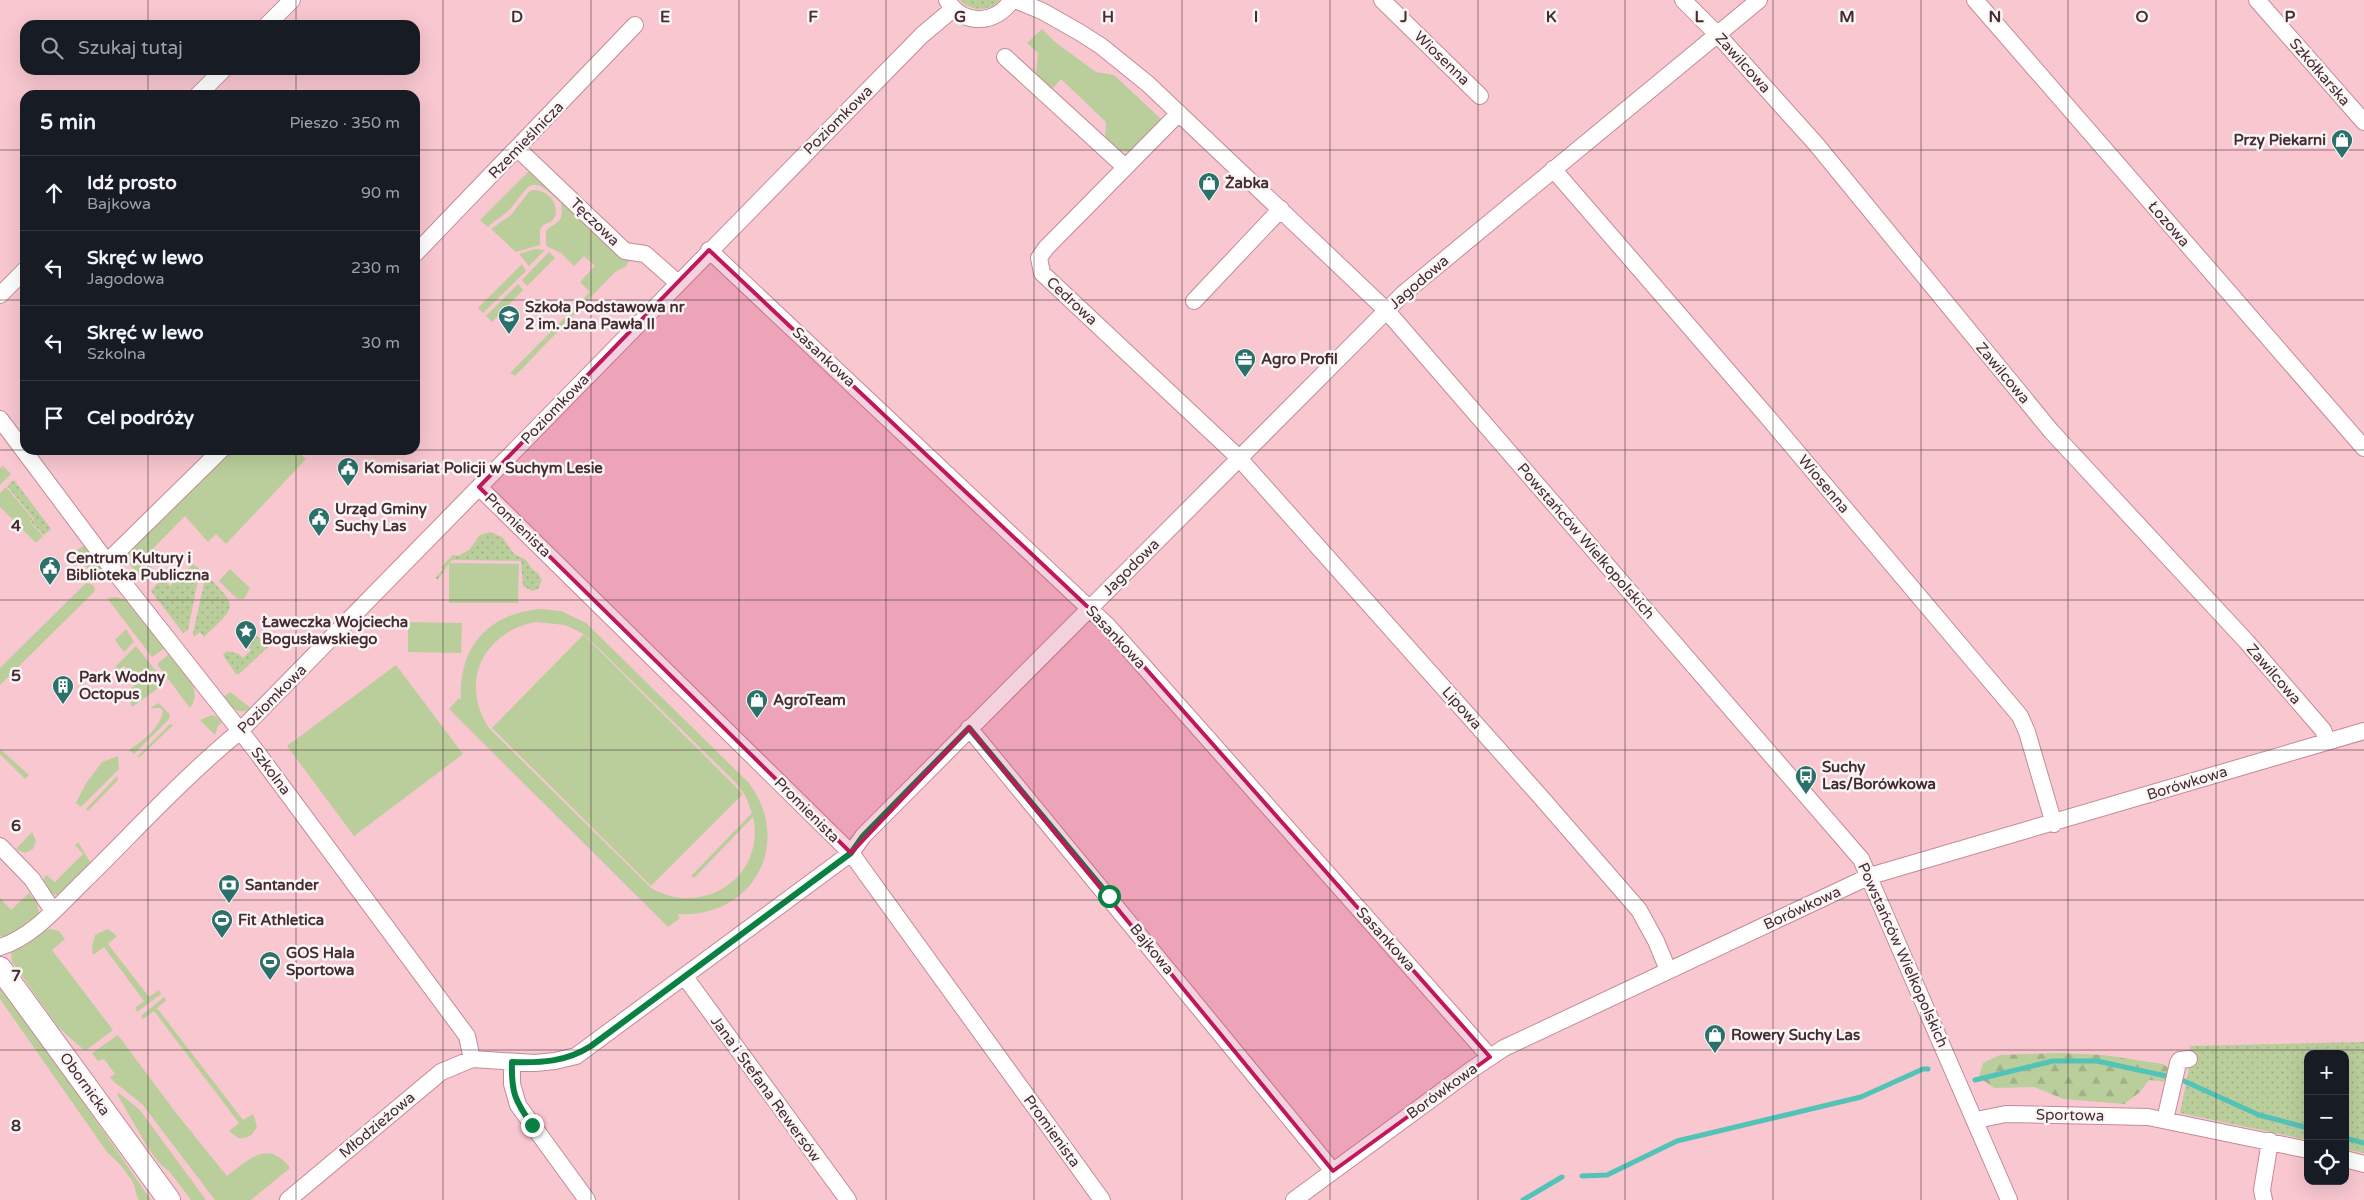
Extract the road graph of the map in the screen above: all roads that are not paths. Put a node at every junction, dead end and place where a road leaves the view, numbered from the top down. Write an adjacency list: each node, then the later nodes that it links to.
1 (292, 0): 9 (street)
2 (1014, 0): 8 (street); 16 (street, Powstańców Wielkopolskich)
3 (1382, 0): 15 (street, Wiosenna)
4 (1683, 0): 11 (street, Zawilcowa)
5 (1759, 0): 11 (street, Jagodowa)
6 (1975, 0): 31 (street, Łozowa)
7 (2257, 0): 17 (street, Szkółkarska)
8 (950, 4): 23 (street, Poziomkowa)
9 (272, 20)
10 (635, 25): 18 (street, Rzemieślnicza)
11 (1718, 35): 20 (street, Jagodowa); 41 (street, Zawilcowa)
12 (1005, 57): 19 (street)
13 (218, 75): 14 (street)
14 (203, 90)
15 (1480, 96)
16 (1179, 113): 19 (street, Cedrowa); 21 (street, Powstańców Wielkopolskich)
17 (2364, 122)
18 (518, 149): 22 (street, Rzemieślnicza); 25 (street, Tęczowa)
19 (1124, 167): 34 (street, Cedrowa)
20 (1553, 169): 28 (street, Jagodowa); 42 (street, Wiosenna)
21 (1281, 209): 27 (street); 28 (street, Powstańców Wielkopolskich)
22 (420, 249)
23 (709, 250): 25 (street, Poziomkowa); 37 (street, Sasankowa)
24 (20, 275): 26 (street)
25 (678, 283): 35 (street, Poziomkowa)
26 (0, 295)
27 (1194, 300)
28 (1386, 310): 34 (street, Jagodowa); 45 (street, Powstańców Wielkopolskich)
29 (0, 419): 30 (street, Szkolna)
30 (20, 446)
31 (2364, 448)
32 (27, 455): 36 (street, Szkolna)
33 (216, 455): 36 (street)
34 (1238, 457): 37 (street, Jagodowa); 49 (street, Lipowa)
35 (479, 487): 40 (street, Poziomkowa); 44 (street, Promienista)
36 (107, 562): 40 (street, Szkolna)
37 (1090, 608): 38 (street, Jagodowa); 51 (street, Sasankowa)
38 (969, 728): 44 (street, Jagodowa); 61 (street, Bajkowa)
39 (2364, 730): 41 (street, Borówkowa)
40 (240, 732): 46 (street, Poziomkowa); 52 (street, Szkolna)
41 (2328, 741): 42 (street, Borówkowa)
42 (2054, 824): 45 (street, Borówkowa)
43 (0, 846): 46 (street)
44 (851, 853): 50 (street, Jagodowa); 66 (street, Promienista)
45 (1870, 876): 49 (street, Borówkowa); 55 (street, Powstańców Wielkopolskich)
46 (53, 911): 47 (street, Poziomkowa)
47 (0, 946)
48 (0, 968): 62 (main road, Obornicka)
49 (1668, 970): 51 (street, Borówkowa)
50 (685, 977): 53 (street, Jagodowa); 65 (street, Jana i Stefana Rewersów)
51 (1490, 1057): 61 (street, Borówkowa)
52 (472, 1059): 53 (street, Jagodowa); 63 (street, Młodzieżowa)
53 (512, 1062): 64 (street)
54 (2183, 1063): 56 (street)
55 (1976, 1120): 56 (street, Sportowa); 68 (street, Powstańców Wielkopolskich)
56 (2165, 1120): 57 (street, Sportowa)
57 (2270, 1141): 58 (street, Sportowa); 69 (street)
58 (2304, 1149)
59 (2349, 1160): 60 (street)
60 (2364, 1164)
61 (1334, 1171): 67 (street, Borówkowa)
62 (169, 1200)
63 (288, 1200)
64 (587, 1200)
65 (848, 1200)
66 (1102, 1200)
67 (1294, 1200)
68 (2009, 1200)
69 (2264, 1200)

